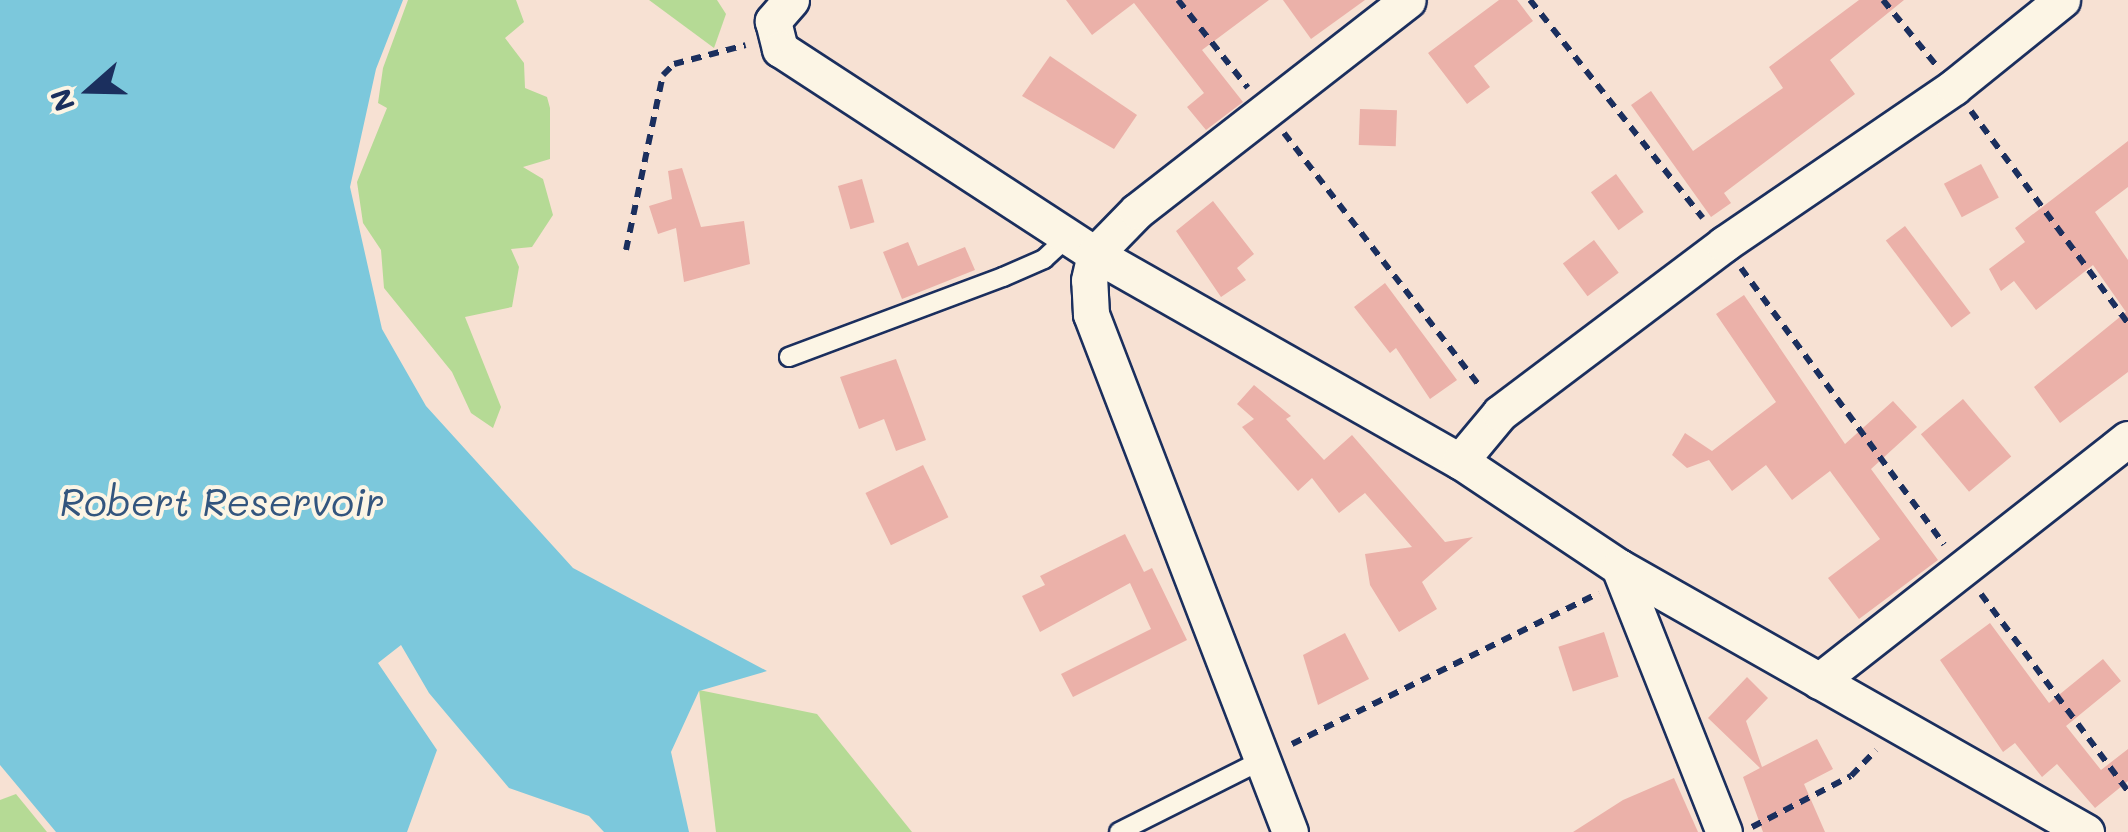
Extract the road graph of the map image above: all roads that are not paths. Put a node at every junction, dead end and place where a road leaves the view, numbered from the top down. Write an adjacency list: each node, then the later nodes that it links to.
1 (792, 0): 4 (street)
2 (1408, 0): 4 (street)
3 (2062, 0): 7 (street)
4 (1082, 245): 5 (lane); 7 (street); 10 (street)
5 (789, 356)
6 (2128, 439): 9 (street)
7 (1460, 461): 8 (street)
8 (1621, 573): 9 (street); 13 (street)
9 (1819, 681): 14 (street)
10 (1264, 759): 11 (lane); 12 (street)
11 (1119, 832)
12 (1290, 832)
13 (1724, 832)
14 (2086, 832)

